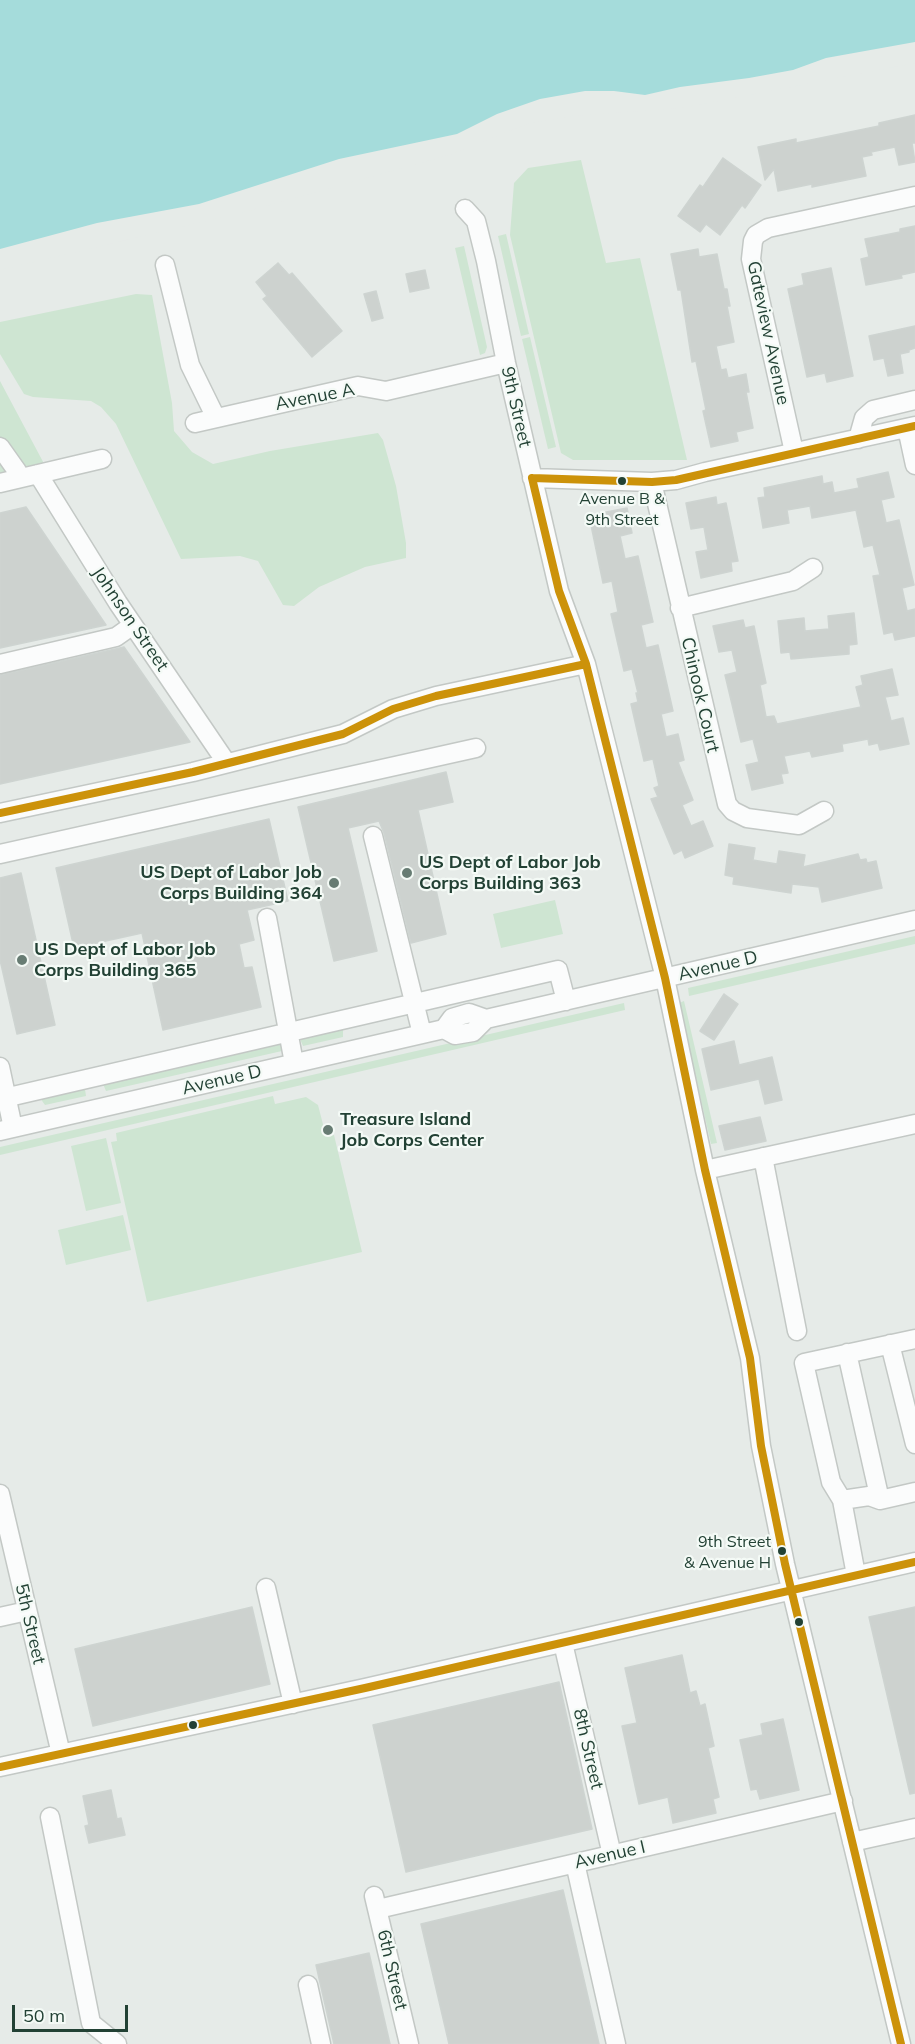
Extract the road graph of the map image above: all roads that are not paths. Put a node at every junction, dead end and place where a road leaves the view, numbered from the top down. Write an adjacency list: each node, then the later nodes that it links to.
1 (915, 196): 11 (street, Gateview Avenue)
2 (465, 209): 4 (street, 9th Street)
3 (165, 265): 6 (street)
4 (506, 363): 6 (street, Avenue A); 16 (street, 9th Street)
5 (915, 400): 9 (street)
6 (216, 418): 7 (street, Avenue A)
7 (195, 423)
8 (911, 427): 9 (street); 13 (street)
9 (858, 439): 11 (street)
10 (0, 447): 14 (street)
11 (794, 452): 17 (street)
12 (102, 459): 15 (street)
13 (915, 465)
14 (16, 471)
15 (38, 474): 18 (street); 21 (street, Johnson Street)
16 (532, 478): 17 (street); 22 (street, 9th Street)
17 (652, 482): 20 (street, Chinook Court)
18 (0, 483)
19 (813, 568): 20 (street)
20 (680, 608): 26 (street, Chinook Court)
21 (133, 625): 23 (street); 25 (street, Johnson Street)
22 (586, 663): 25 (street); 32 (street, 9th Street)
23 (0, 664)
24 (476, 748): 29 (street)
25 (226, 762): 27 (street)
26 (824, 811)
27 (0, 813)
28 (373, 836): 34 (street)
29 (0, 854)
30 (267, 918): 35 (street)
31 (915, 920): 32 (street, Avenue D)
32 (664, 978): 33 (street, Avenue D); 43 (street, 9th Street)
33 (566, 1001): 34 (street); 36 (street, Avenue D)
34 (414, 1003): 35 (street); 36 (street)
35 (289, 1032): 37 (street); 39 (street)
36 (422, 1034): 37 (street, Avenue D)
37 (294, 1063): 41 (street, Avenue D)
38 (0, 1067): 39 (street)
39 (3, 1098): 41 (street)
40 (915, 1124): 42 (street)
41 (7, 1130)
42 (763, 1157): 43 (street); 44 (street)
43 (705, 1170): 56 (street, 9th Street)
44 (797, 1331)
45 (915, 1339): 46 (street)
46 (890, 1344): 47 (street); 48 (street)
47 (847, 1353): 51 (street); 52 (street)
48 (915, 1444)
49 (915, 1492): 52 (street)
50 (0, 1494): 57 (street, 5th Street)
51 (842, 1500): 52 (street); 54 (street)
52 (880, 1500)
53 (915, 1562): 54 (street)
54 (856, 1575): 56 (street)
55 (266, 1588): 60 (street)
56 (792, 1590): 59 (street); 63 (street, 9th Street)
57 (27, 1611): 58 (street); 61 (street, 5th Street)
58 (0, 1617)
59 (563, 1643): 60 (street); 67 (street, 8th Street)
60 (293, 1704): 61 (street)
61 (61, 1754): 62 (street)
62 (0, 1767)
63 (843, 1801): 66 (street, 9th Street); 67 (street, Avenue I)
64 (50, 1817): 71 (street)
65 (915, 1828): 66 (street)
66 (852, 1842): 75 (street, 9th Street)
67 (612, 1855): 68 (street, Avenue I)
68 (575, 1863): 69 (street, Avenue I); 74 (street)
69 (376, 1903): 73 (street, 6th Street)
70 (308, 1984): 72 (street)
71 (117, 2044)
72 (321, 2044)
73 (409, 2044)
74 (616, 2044)
75 (901, 2044)

